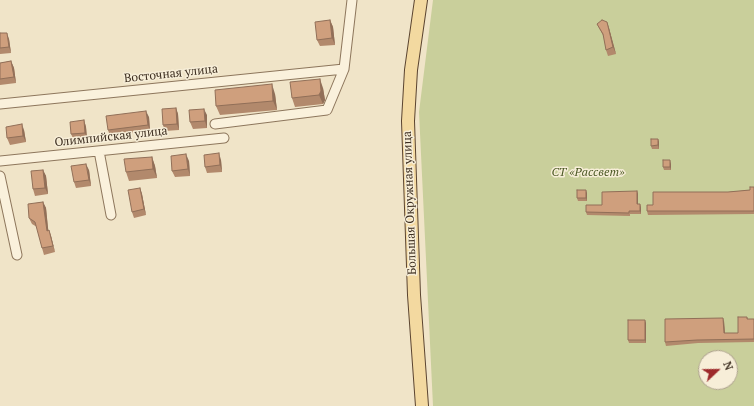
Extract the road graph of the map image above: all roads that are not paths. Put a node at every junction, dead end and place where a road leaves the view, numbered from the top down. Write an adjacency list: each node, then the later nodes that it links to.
1 (352, 0): 3 (street)
2 (421, 0): 12 (main road, Большая Окружная улица)
3 (344, 69): 4 (street, Восточная улица); 5 (street)
4 (0, 104)
5 (215, 124)
6 (224, 138): 7 (street, Олимпийская улица)
7 (99, 151): 8 (street, Олимпийская улица); 10 (street)
8 (0, 161)
9 (0, 176): 11 (street)
10 (111, 215)
11 (17, 255)
12 (422, 406)

